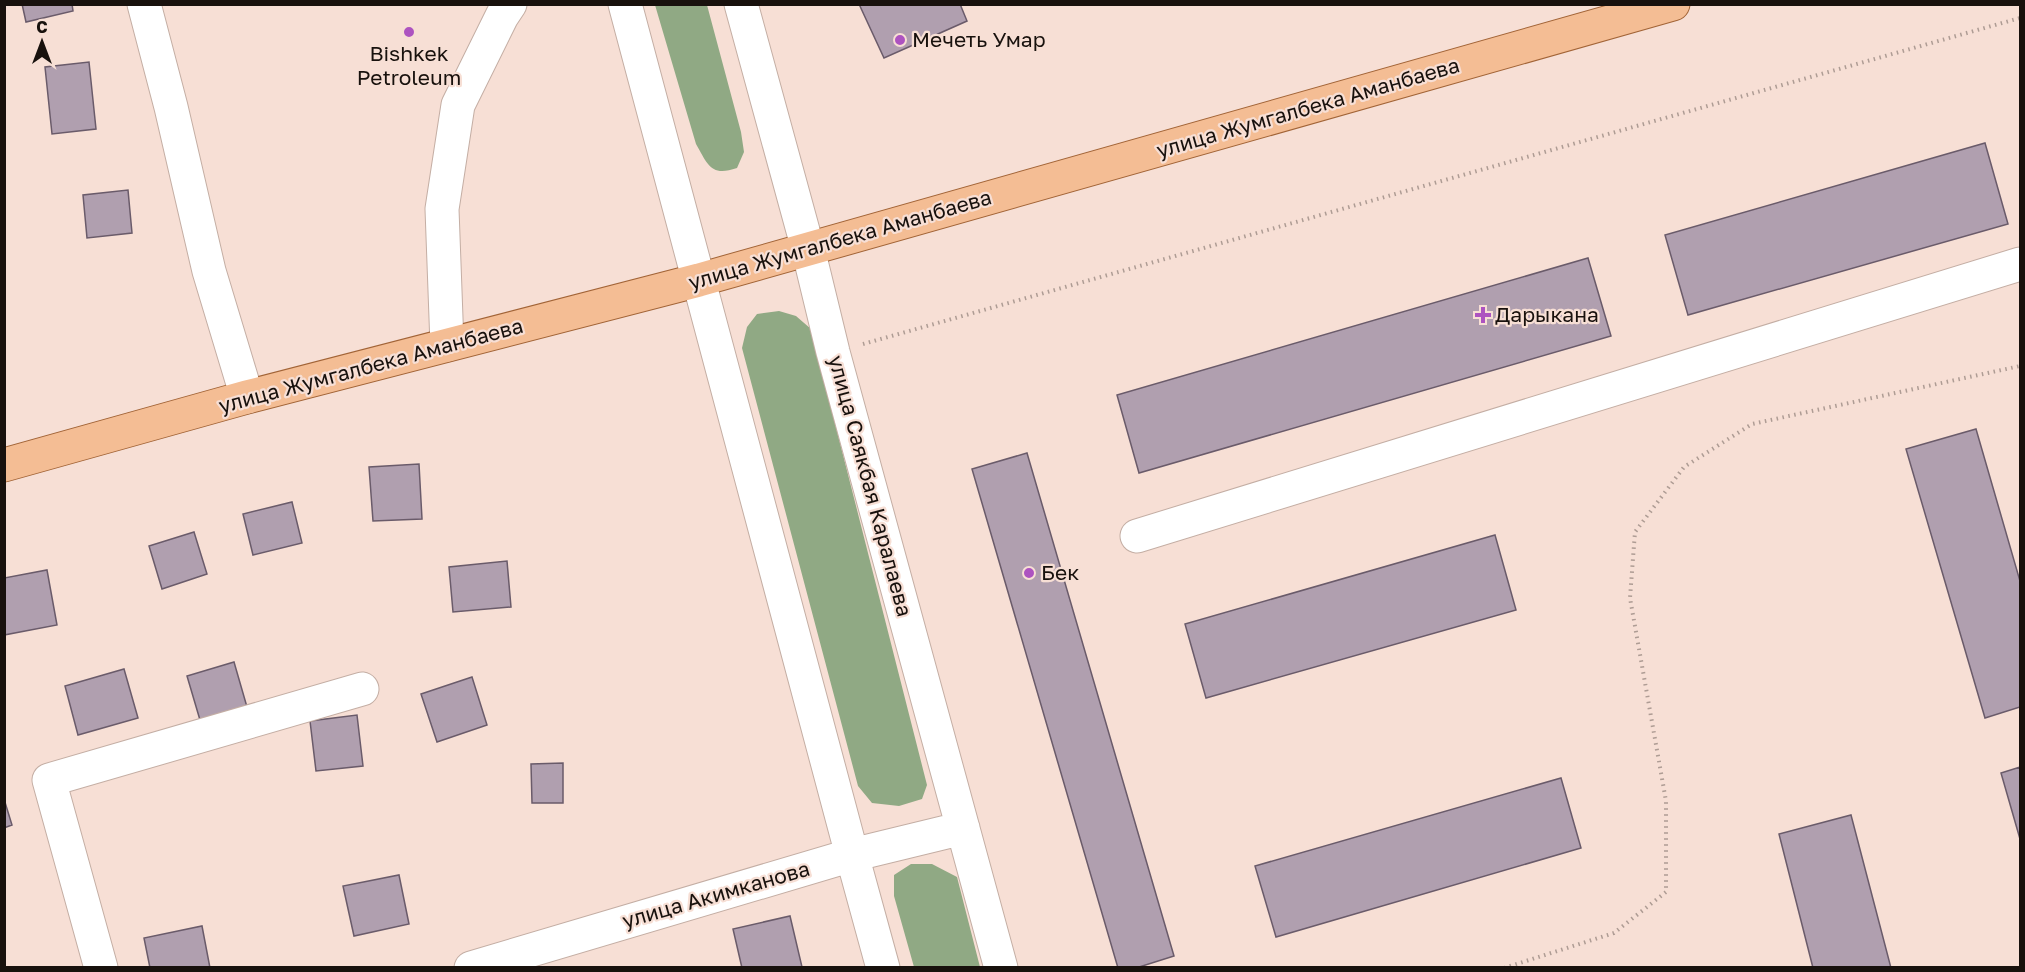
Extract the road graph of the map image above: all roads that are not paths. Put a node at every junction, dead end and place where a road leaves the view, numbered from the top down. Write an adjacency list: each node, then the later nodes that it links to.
1 (144, 4): 11 (street)
2 (510, 4): 10 (street)
3 (625, 4): 9 (street)
4 (741, 4): 7 (street, улица Саякбая Каралаева)
5 (1673, 4): 6 (main road, улица Жумгалбека Аманбаева)
6 (1636, 10): 7 (main road, улица Жумгалбека Аманбаева)
7 (808, 249): 9 (main road, улица Жумгалбека Аманбаева); 15 (street, улица Саякбая Каралаева)
8 (2020, 264): 13 (street)
9 (699, 280): 10 (main road, улица Жумгалбека Аманбаева); 16 (street)
10 (447, 345): 11 (main road, улица Жумгалбека Аманбаева)
11 (247, 397): 12 (main road, улица Жумгалбека Аманбаева)
12 (4, 465)
13 (1137, 536)
14 (362, 689): 17 (street)
15 (963, 828): 16 (street, улица Акимканова); 20 (street, улица Саякбая Каралаева)
16 (852, 855): 18 (street, улица Акимканова); 19 (street)
17 (101, 968)
18 (471, 968)
19 (884, 968)
20 (1001, 968)

